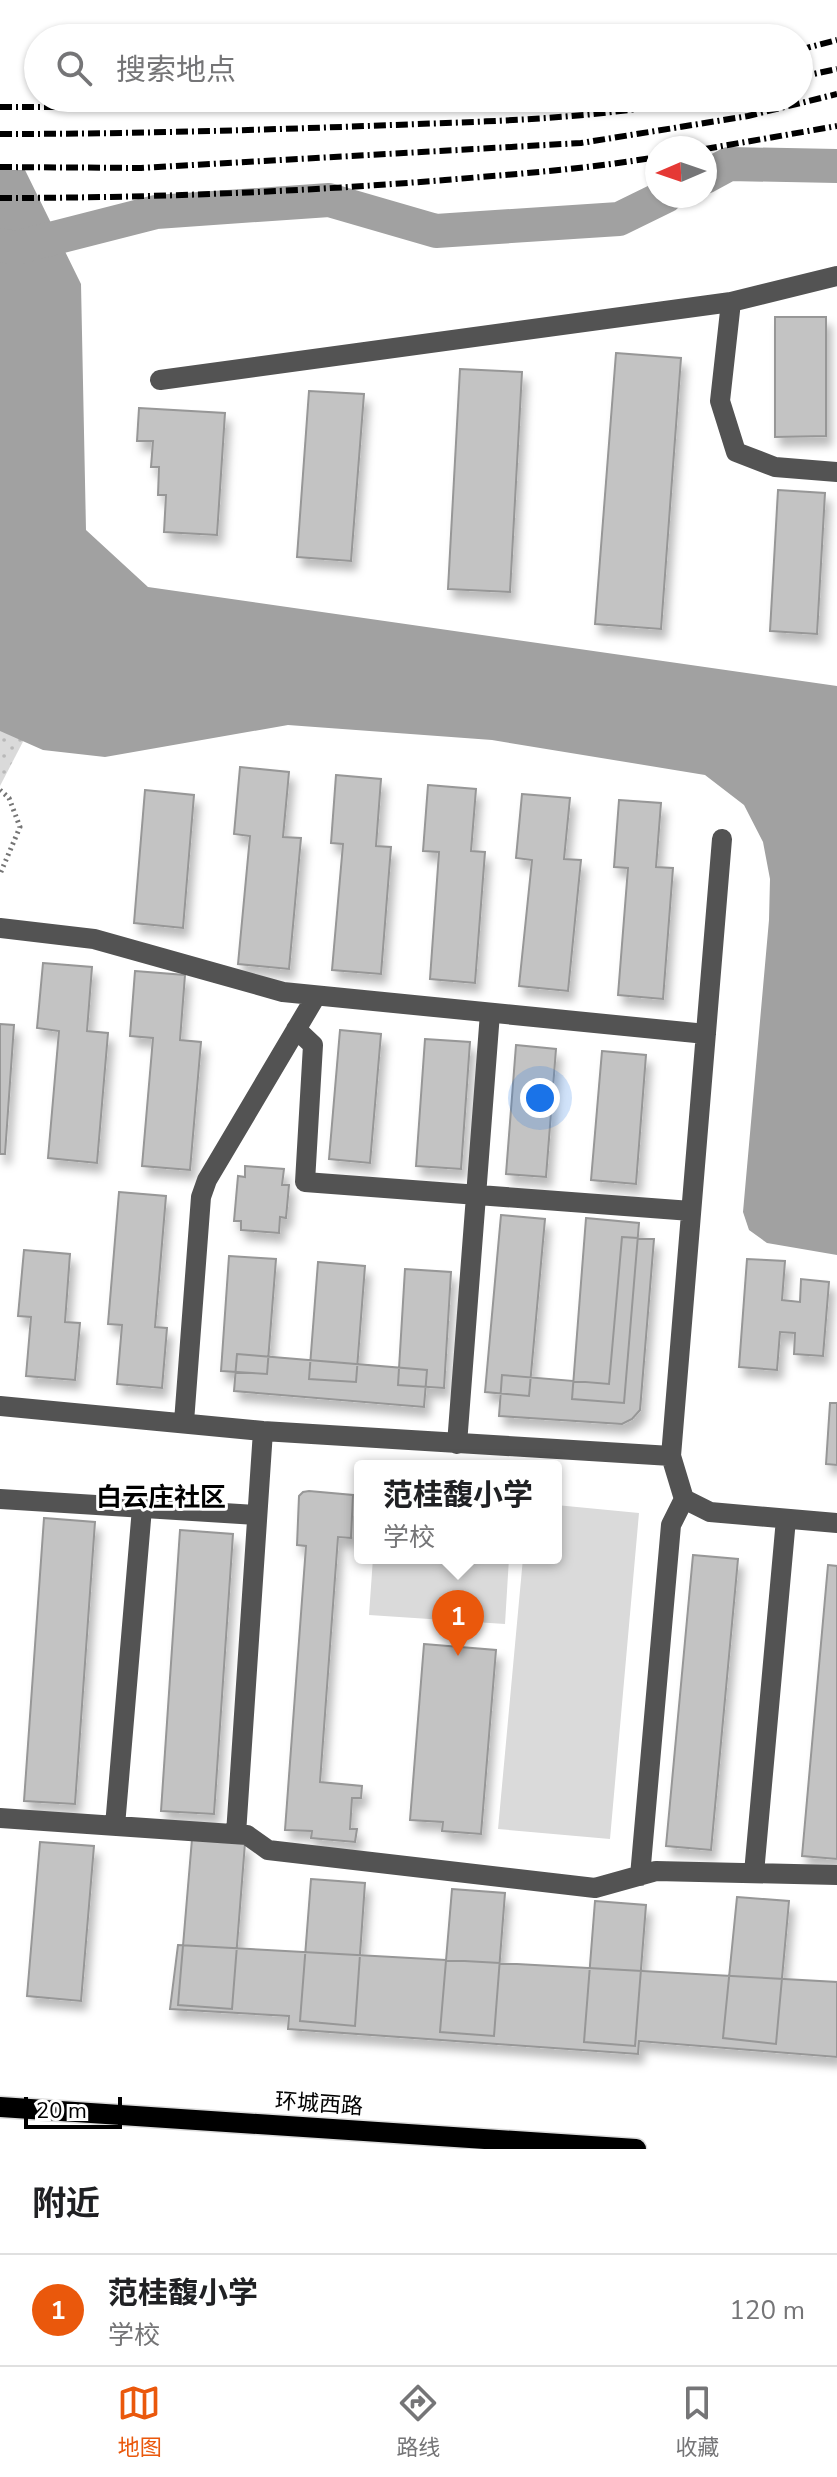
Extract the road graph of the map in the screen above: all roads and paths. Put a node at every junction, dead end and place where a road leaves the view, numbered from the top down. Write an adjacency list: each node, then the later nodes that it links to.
1 (837, 276): 2 (street)
2 (731, 302): 3 (street); 4 (street)
3 (160, 380)
4 (837, 472)
5 (0, 790): 7 (path)
6 (722, 839): 12 (street)
7 (0, 874)
8 (0, 928): 9 (street)
9 (316, 996): 10 (street); 11 (street)
10 (490, 1013): 12 (street); 13 (street)
11 (296, 1029): 13 (street); 16 (street)
12 (706, 1034): 14 (street)
13 (476, 1197): 14 (street); 18 (street)
14 (691, 1211): 19 (street)
15 (0, 1406): 16 (street)
16 (184, 1422): 17 (street)
17 (263, 1431): 18 (street); 23 (street)
18 (457, 1444): 19 (street)
19 (671, 1456): 21 (street)
20 (0, 1499): 22 (street)
21 (684, 1499): 24 (street); 31 (street)
22 (142, 1508): 23 (street); 27 (street)
23 (257, 1515): 28 (street)
24 (786, 1519): 25 (street); 29 (street)
25 (837, 1523)
26 (0, 1818): 27 (street)
27 (115, 1826): 28 (street)
28 (236, 1834): 31 (street)
29 (754, 1873): 30 (street); 31 (street)
30 (837, 1875)
31 (640, 1876)
32 (0, 2107): 33 (main road, 环城西路)
33 (636, 2149)

